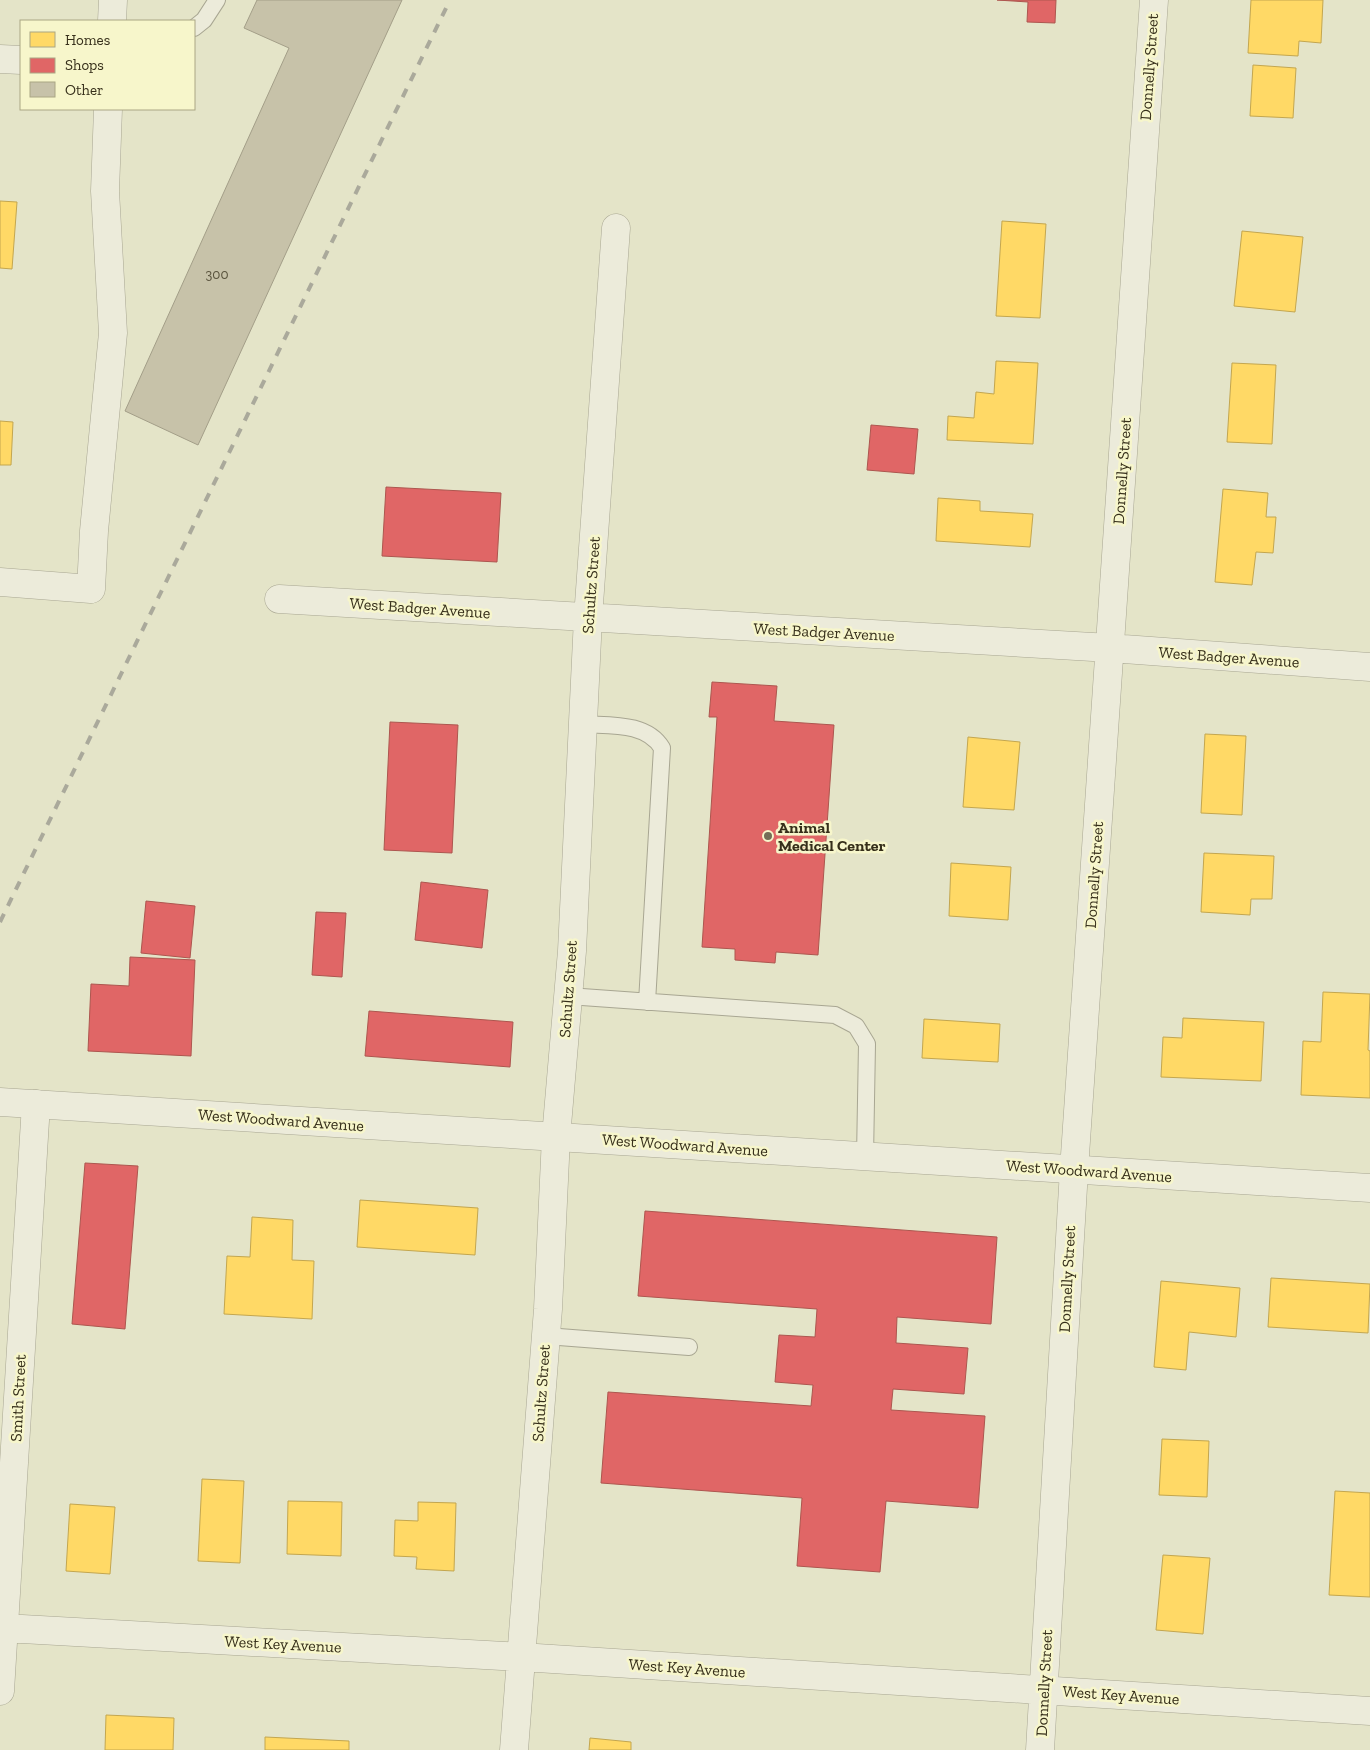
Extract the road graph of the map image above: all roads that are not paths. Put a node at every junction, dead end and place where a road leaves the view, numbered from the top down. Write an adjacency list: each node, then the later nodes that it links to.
1 (113, 0): 4 (street)
2 (217, 0): 5 (lane)
3 (1154, 0): 13 (street, Donnelly Street)
4 (112, 20)
5 (195, 27)
6 (0, 59): 7 (street)
7 (20, 60)
8 (108, 110): 10 (street)
9 (616, 228): 12 (street, Schultz Street)
10 (0, 582)
11 (278, 599): 12 (street, West Badger Avenue)
12 (588, 618): 13 (street, West Badger Avenue); 15 (street, Schultz Street)
13 (1110, 648): 14 (street, West Badger Avenue); 22 (street, Donnelly Street)
14 (1370, 667)
15 (583, 724): 16 (street, Schultz Street); 17 (lane)
16 (568, 996): 17 (lane); 20 (street, Schultz Street)
17 (647, 1002): 21 (lane)
18 (0, 1102): 19 (street, West Woodward Avenue)
19 (36, 1104): 20 (street, West Woodward Avenue); 26 (street, Smith Street)
20 (556, 1137): 21 (street, West Woodward Avenue); 24 (street, Schultz Street)
21 (865, 1157): 22 (street, West Woodward Avenue)
22 (1074, 1170): 23 (street, West Woodward Avenue); 29 (street, Donnelly Street)
23 (1370, 1188)
24 (546, 1336): 25 (lane); 27 (street, Schultz Street)
25 (689, 1347)
26 (4, 1628): 27 (street, West Key Avenue); 28 (street, Smith Street)
27 (521, 1657): 29 (street, West Key Avenue); 31 (street, Schultz Street)
28 (0, 1691)
29 (1043, 1691): 30 (street, West Key Avenue); 32 (street, Donnelly Street)
30 (1370, 1711)
31 (514, 1750)
32 (1040, 1750)

